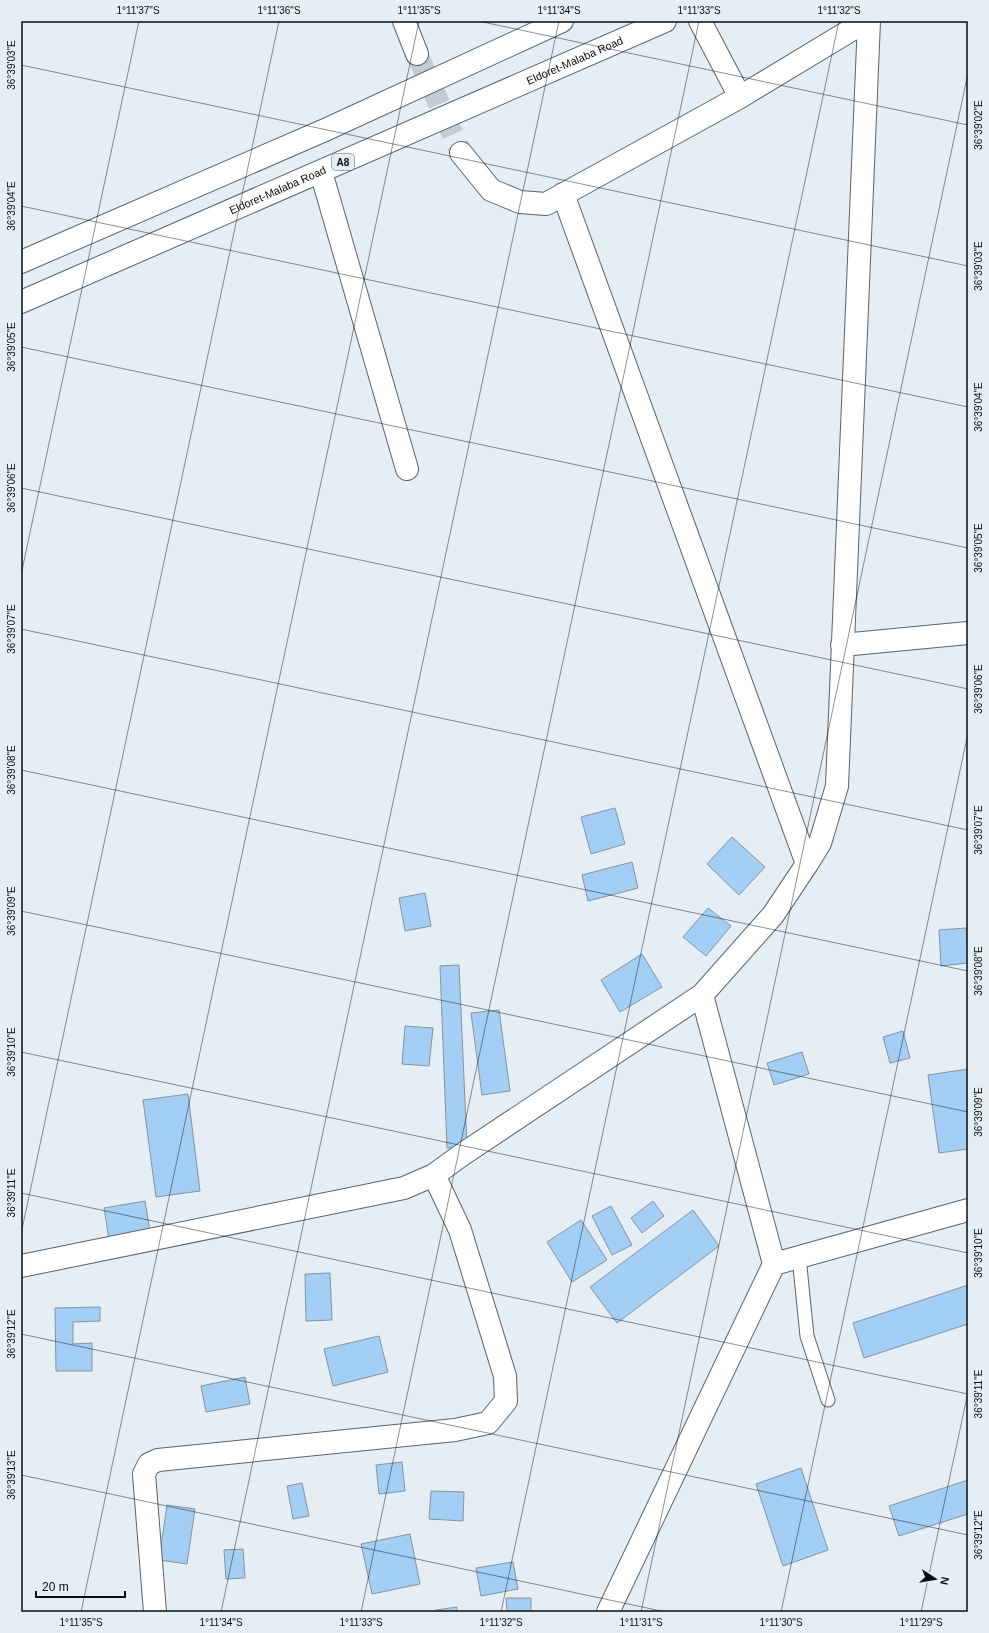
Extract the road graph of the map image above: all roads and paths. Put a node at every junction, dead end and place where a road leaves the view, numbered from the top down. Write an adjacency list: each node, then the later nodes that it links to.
1 (404, 21): 6 (main road)
2 (560, 21): 11 (main road)
3 (665, 21): 9 (main road, Eldoret-Malaba Road / A8)
4 (700, 21): 7 (main road)
5 (868, 21): 7 (main road); 15 (main road)
6 (417, 54)
7 (740, 97): 10 (main road)
8 (461, 153): 10 (main road)
9 (321, 172): 12 (main road, Eldoret-Malaba Road / A8); 13 (main road)
10 (563, 194): 16 (main road)
11 (21, 262)
12 (21, 302)
13 (407, 468)
14 (968, 633): 15 (main road)
15 (842, 645): 16 (main road)
16 (807, 864): 17 (main road)
17 (702, 995): 18 (main road); 21 (main road)
18 (434, 1175): 22 (main road); 24 (main road)
19 (968, 1210): 20 (main road)
20 (799, 1257): 21 (main road); 23 (lane)
21 (774, 1264): 25 (main road)
22 (21, 1266)
23 (828, 1400)
24 (155, 1612)
25 (608, 1612)

